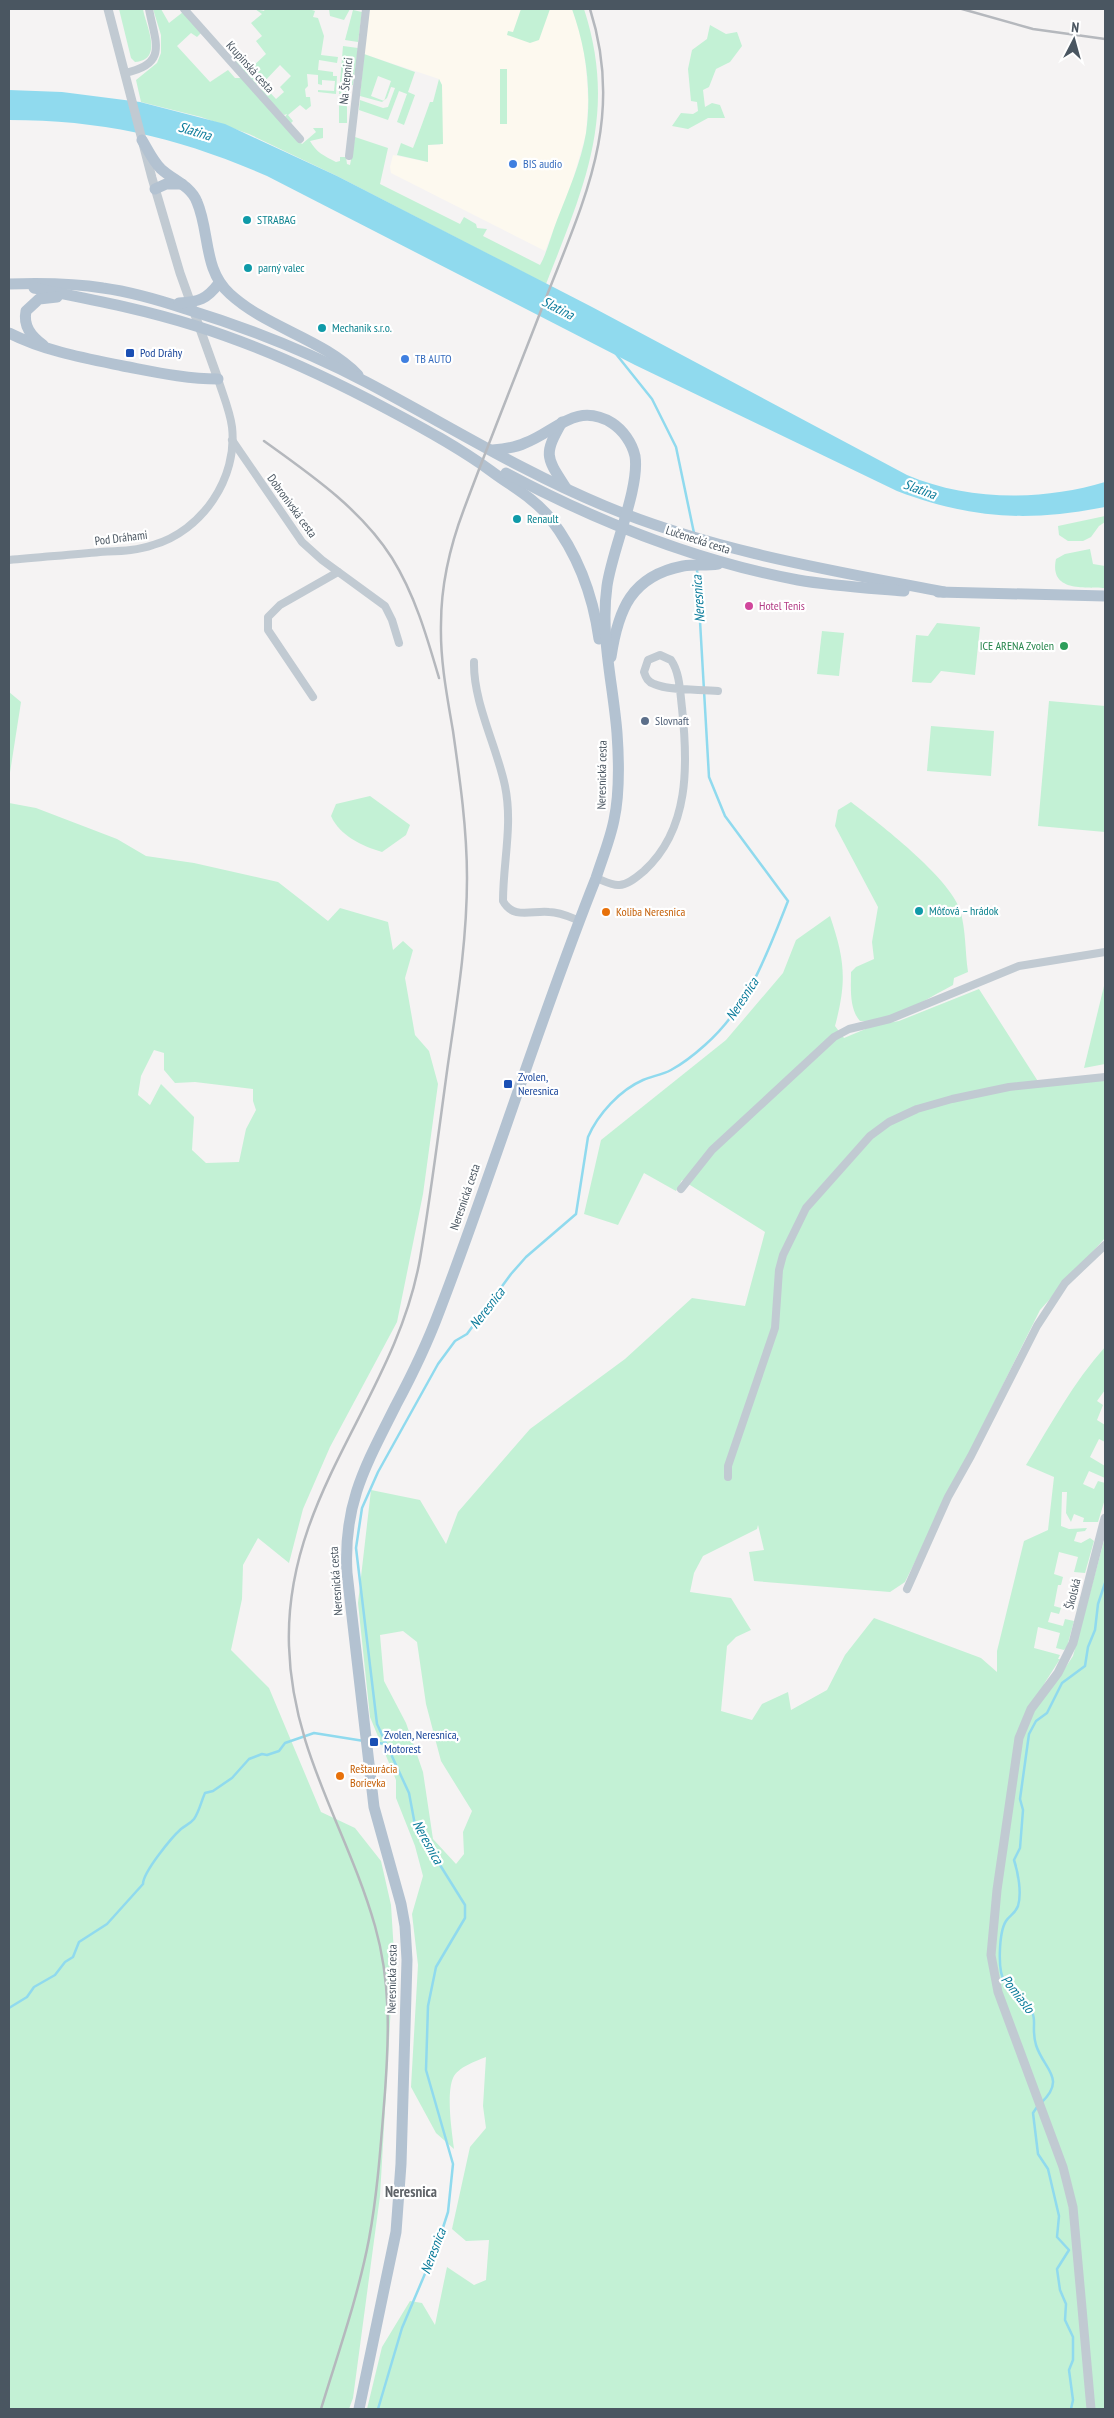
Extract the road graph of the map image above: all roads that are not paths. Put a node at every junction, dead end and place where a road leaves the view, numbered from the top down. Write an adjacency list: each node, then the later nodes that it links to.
1 (108, 9): 5 (street)
2 (149, 9): 5 (street)
3 (184, 9): 6 (street, Krupinská cesta)
4 (366, 9): 8 (street, Na Štepnici)
5 (126, 78): 7 (street)
6 (300, 139)
7 (142, 140): 9 (main road); 10 (street)
8 (349, 156)
9 (182, 184): 10 (main road); 11 (main road)
10 (155, 189): 17 (street)
11 (219, 283): 14 (main road); 18 (main road)
12 (10, 284): 13 (main road); 14 (main road)
13 (78, 297): 16 (main road); 21 (main road)
14 (167, 303): 18 (main road)
15 (9, 333): 16 (main road)
16 (46, 347): 17 (main road)
17 (218, 380): 20 (street, Pod Dráhami)
18 (365, 381): 22 (main road, Lučenecká cesta)
19 (562, 422): 22 (main road); 23 (main road); 31 (main road)
20 (232, 440): 24 (street, Pod Dráhami); 26 (street, Dobronivská cesta)
21 (462, 450): 25 (main road, Lučenecká cesta); 31 (main road)
22 (492, 450): 23 (main road, Lučenecká cesta)
23 (567, 489): 27 (main road, Lučenecká cesta)
24 (9, 560)
25 (709, 562): 27 (main road, Lučenecká cesta); 31 (main road)
26 (338, 572): 29 (street, Dobronivská cesta); 34 (street)
27 (944, 592): 28 (main road, Lučenecká cesta)
28 (1105, 596)
29 (399, 643)
30 (474, 662): 36 (street)
31 (609, 671): 35 (main road, Neresnická cesta)
32 (684, 688): 32 (street); 33 (street); 35 (street)
33 (718, 691)
34 (312, 697)
35 (596, 878): 36 (main road, Neresnická cesta)
36 (580, 920): 44 (main road, Neresnická cesta)
37 (1105, 952): 39 (street)
38 (1105, 1077): 41 (street)
39 (681, 1189)
40 (1105, 1245): 43 (street)
41 (728, 1477)
42 (1105, 1518): 45 (street, Školská)
43 (907, 1589)
44 (359, 2409)
45 (1091, 2409)

